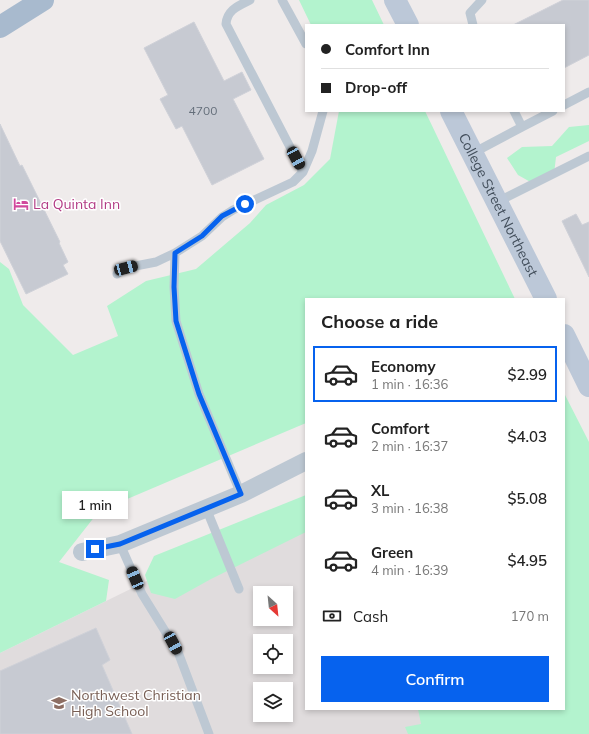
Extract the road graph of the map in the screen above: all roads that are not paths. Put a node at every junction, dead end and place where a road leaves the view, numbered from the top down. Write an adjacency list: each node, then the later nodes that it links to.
1 (43, 0): 8 (main road)
2 (250, 0): 19 (lane)
3 (282, 0): 9 (lane)
4 (395, 0): 6 (street)
5 (482, 0): 7 (lane)
6 (407, 24)
7 (472, 24)
8 (0, 27)
9 (305, 42)
10 (589, 92): 11 (lane)
11 (565, 104)
12 (323, 112): 19 (lane)
13 (451, 112): 17 (street, College Street Northeast)
14 (514, 112): 16 (lane)
15 (551, 112): 16 (lane)
16 (522, 127): 17 (lane)
17 (472, 154): 20 (street, College Street Northeast)
18 (589, 156): 20 (lane)
19 (303, 172): 21 (lane)
20 (497, 202): 23 (street, College Street Northeast)
21 (175, 253): 22 (lane); 27 (lane)
22 (117, 274)
23 (545, 298)
24 (565, 338): 25 (street)
25 (589, 386)
26 (305, 462): 27 (street)
27 (241, 494): 28 (street)
28 (206, 508): 29 (street); 31 (lane)
29 (120, 544): 30 (street); 32 (lane)
30 (82, 552)
31 (239, 588)
32 (209, 734)

